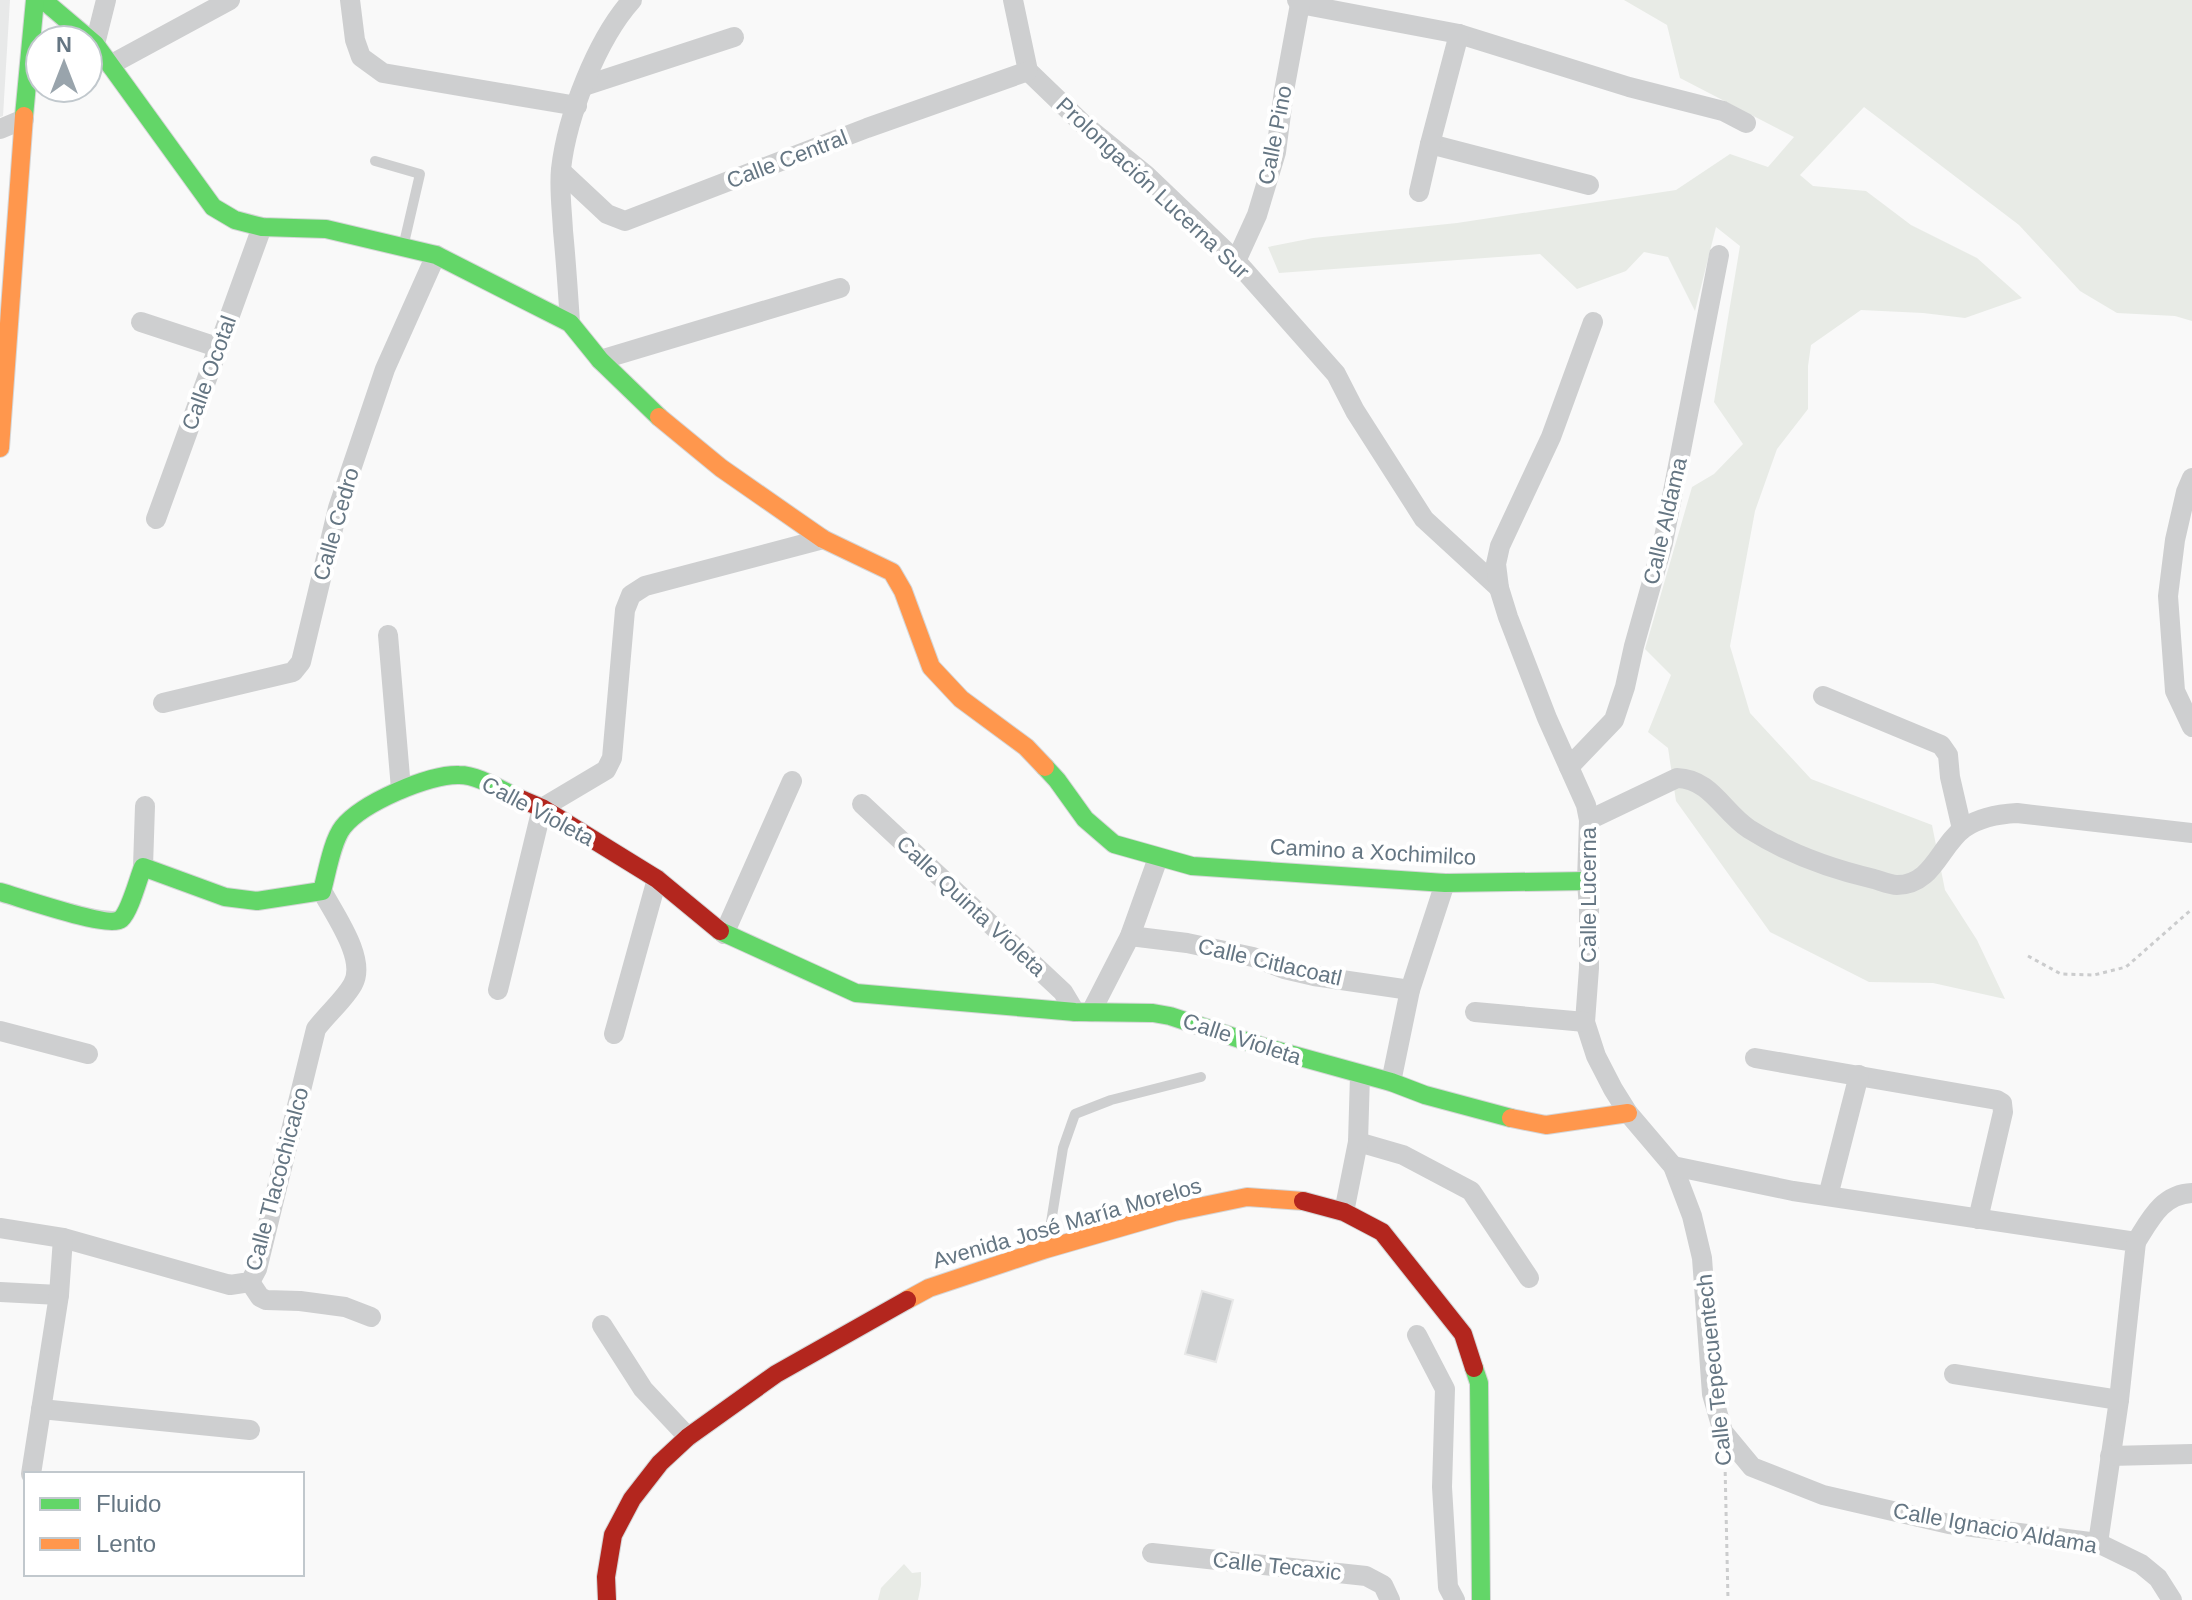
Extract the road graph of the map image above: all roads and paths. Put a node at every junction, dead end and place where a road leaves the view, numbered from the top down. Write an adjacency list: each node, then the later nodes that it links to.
1 (35, 0): 18 (street)
2 (43, 0): 9 (street)
3 (106, 0): 10 (street)
4 (230, 0): 14 (street)
5 (350, 0): 17 (street)
6 (632, 0): 16 (street)
7 (1013, 0): 15 (street)
8 (1299, 2): 11 (street); 30 (street, Calle Pino)
9 (71, 24)
10 (100, 24)
11 (1459, 34): 19 (street); 21 (street)
12 (734, 37): 16 (street)
13 (104, 57): 14 (street)
14 (110, 65): 26 (street)
15 (1028, 71): 23 (street, Calle Central); 30 (street, Prolongación Lucerna Sur)
16 (584, 86): 17 (street)
17 (577, 106): 23 (street)
18 (24, 119): 20 (street); 37 (street)
19 (1746, 123)
20 (0, 129)
21 (1430, 144): 24 (street); 25 (street)
22 (375, 161): 27 (lane)
23 (561, 171): 34 (street)
24 (1589, 185)
25 (1419, 192)
26 (262, 227): 27 (street); 35 (street, Calle Ocotal)
27 (403, 247): 28 (street)
28 (436, 255): 34 (street); 44 (street, Calle Cedro)
29 (1719, 255): 46 (street, Calle Aldama)
30 (1236, 261): 41 (street, Prolongación Lucerna Sur)
31 (840, 288): 36 (street)
32 (141, 322): 35 (street)
33 (1593, 322): 41 (street)
34 (570, 323): 36 (street, Camino a Xochimilco)
35 (217, 347): 39 (street, Calle Ocotal)
36 (600, 360): 40 (street, Camino a Xochimilco)
37 (0, 448)
38 (2192, 478): 45 (street)
39 (156, 519)
40 (823, 539): 51 (street); 55 (street, Camino a Xochimilco)
41 (1499, 588): 46 (street, Calle Lucerna)
42 (388, 635): 48 (street)
43 (1823, 696): 53 (street)
44 (163, 703)
45 (2192, 727)
46 (1569, 767): 52 (street, Calle Lucerna)
47 (792, 781): 63 (street)
48 (401, 789): 51 (street, Calle Violeta); 60 (street, Calle Violeta)
49 (862, 804): 68 (street, Calle Quinta Violeta)
50 (145, 806): 56 (street)
51 (542, 808): 57 (street, Calle Violeta); 66 (street)
52 (1589, 820): 53 (street); 58 (street, Calle Lucerna)
53 (1962, 829): 54 (street)
54 (2192, 833)
55 (1158, 858): 59 (street, Camino a Xochimilco); 64 (street)
56 (143, 867): 60 (street); 61 (street)
57 (657, 879): 63 (street, Calle Violeta); 72 (street)
58 (1587, 881): 59 (street, Camino a Xochimilco); 70 (street, Calle Lucerna)
59 (1445, 883): 67 (street)
60 (322, 891): 91 (street, Calle Tlacochicalco)
61 (0, 892)
62 (2192, 909): 65 (path)
63 (724, 934): 68 (street, Calle Violeta)
64 (1130, 936): 67 (street, Calle Citlacoatl); 68 (street)
65 (2028, 956)
66 (498, 990)
67 (1410, 990): 78 (street)
68 (1083, 1012): 75 (street, Calle Violeta)
69 (1475, 1012): 70 (street)
70 (1585, 1022): 79 (street, Calle Lucerna)
71 (0, 1031): 73 (street)
72 (614, 1034)
73 (88, 1054)
74 (1755, 1058): 76 (street)
75 (1360, 1075): 78 (street, Calle Violeta); 80 (street)
76 (1859, 1075): 83 (street); 85 (street)
77 (1201, 1077): 89 (lane)
78 (1391, 1082): 79 (street, Calle Violeta)
79 (1628, 1113): 81 (street, Calle Tepecuentech)
80 (1358, 1142): 84 (street); 90 (street)
81 (1673, 1166): 83 (street); 101 (street, Calle Tepecuentech)
82 (2192, 1193): 88 (street)
83 (1828, 1196): 85 (street)
84 (1344, 1212): 89 (street, Avenida José María Morelos); 111 (street, Avenida José María Morelos)
85 (1978, 1219): 88 (street)
86 (0, 1228): 87 (street, Calle Tlacochicalco)
87 (63, 1238): 91 (street, Calle Tlacochicalco); 93 (street)
88 (2136, 1242): 98 (street)
89 (1046, 1249): 102 (street, Avenida José María Morelos)
90 (1529, 1278)
91 (250, 1282): 94 (street)
92 (0, 1292): 93 (street)
93 (59, 1295): 99 (street)
94 (371, 1317)
95 (602, 1325): 102 (street)
96 (1417, 1335): 110 (street)
97 (1954, 1374): 98 (street)
98 (2119, 1400): 104 (street)
99 (41, 1409): 100 (street); 105 (street)
100 (250, 1430)
101 (1723, 1432): 106 (street, Calle Ignacio Aldama); 112 (path, Calle Tepecuentech)
102 (688, 1437): 108 (street, Avenida José María Morelos)
103 (2192, 1454): 104 (street)
104 (2110, 1456): 106 (street)
105 (31, 1472)
106 (2098, 1543): 113 (street, Calle Ignacio Aldama)
107 (1152, 1553): 109 (street, Calle Tecaxic)
108 (607, 1600)
109 (1390, 1600)
110 (1455, 1600)
111 (1481, 1600)
112 (1728, 1600)
113 (2172, 1600)

